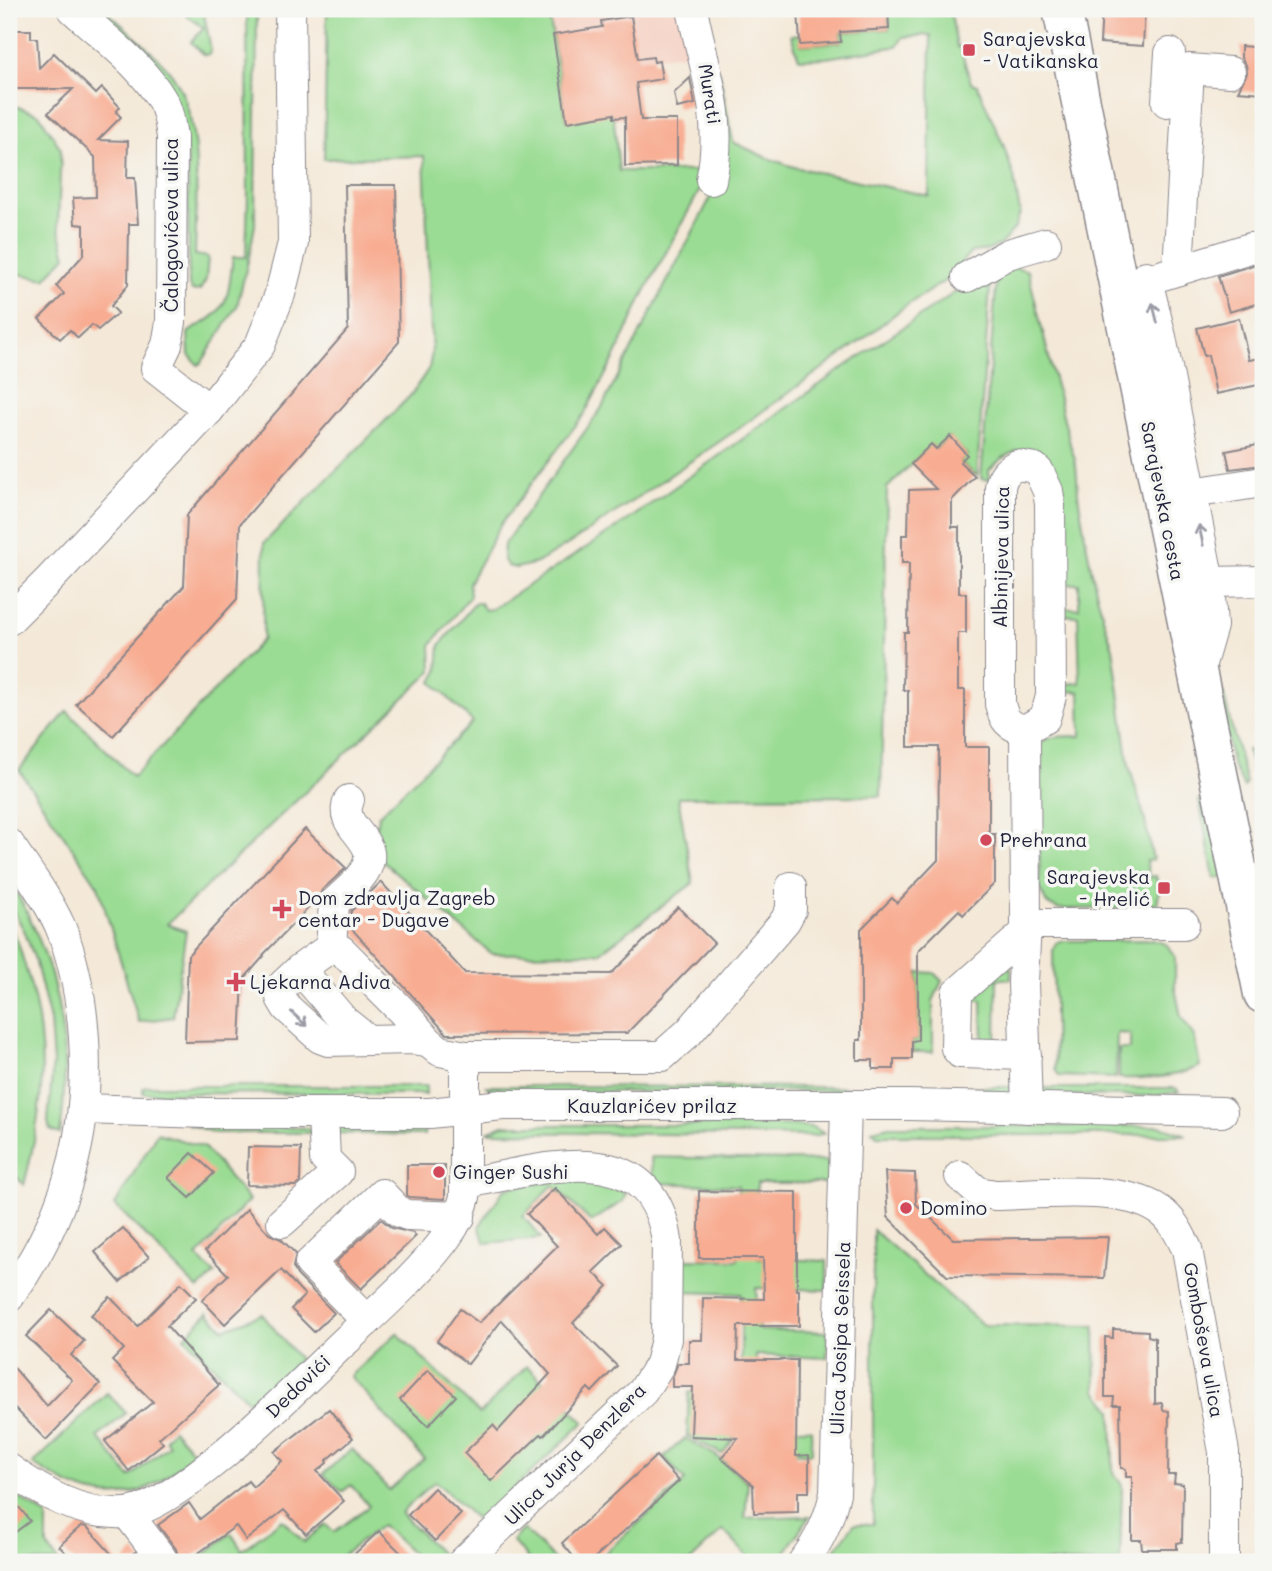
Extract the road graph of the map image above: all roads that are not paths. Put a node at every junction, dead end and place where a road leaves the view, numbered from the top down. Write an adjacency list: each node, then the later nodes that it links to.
1 (73, 9): 12 (street, Čalogovićeva ulica)
2 (290, 9): 12 (street)
3 (692, 9): 7 (street, Murati)
4 (1062, 9): 10 (main road, Sarajevska cesta)
5 (1170, 53): 10 (street)
6 (1230, 72): 10 (street)
7 (711, 180)
8 (1046, 243): 11 (street)
9 (1263, 247): 10 (street)
10 (1149, 272): 14 (street, one-way to 10); 18 (main road, Sarajevska cesta)
11 (967, 277)
12 (209, 410): 17 (street)
13 (1263, 482): 14 (street)
14 (1192, 493): 16 (street, one-way to 14)
15 (1263, 581): 16 (street)
16 (1209, 582): 18 (street)
17 (9, 620)
18 (1198, 674): 26 (main road, Sarajevska cesta)
19 (1025, 730): 19 (street, Albinijeva ulica); 24 (street)
20 (349, 800): 25 (street)
21 (9, 844): 33 (street)
22 (792, 887): 29 (street)
23 (1184, 924): 24 (street)
24 (1026, 928): 28 (street); 28 (street)
25 (331, 947): 27 (street); 27 (street, one-way to 27)
26 (1263, 994)
27 (428, 1041): 29 (street)
28 (1026, 1055): 31 (street)
29 (465, 1056): 32 (street, Dedovići)
30 (846, 1106): 31 (street, Kauzlarićev prilaz); 32 (street, Kauzlarićev prilaz); 46 (street, Ulica Josipa Seissela)
31 (1027, 1108): 34 (street, Kauzlarićev prilaz)
32 (465, 1109): 35 (street, Kauzlarićev prilaz); 37 (street, Dedovići)
33 (83, 1110): 35 (street, Kauzlarićev prilaz); 40 (street)
34 (1222, 1112)
35 (323, 1113): 39 (street)
36 (960, 1176): 47 (street, Gomboševa ulica)
37 (466, 1183): 38 (street, Dedovići); 45 (street, Ulica Jurja Denzlera)
38 (460, 1217): 41 (street, Dedovići); 41 (street)
39 (282, 1222)
40 (9, 1297)
41 (367, 1321): 43 (street, Dedovići)
42 (9, 1469): 43 (street)
43 (127, 1513): 44 (street)
44 (160, 1562)
45 (463, 1562)
46 (803, 1562)
47 (1224, 1562)

